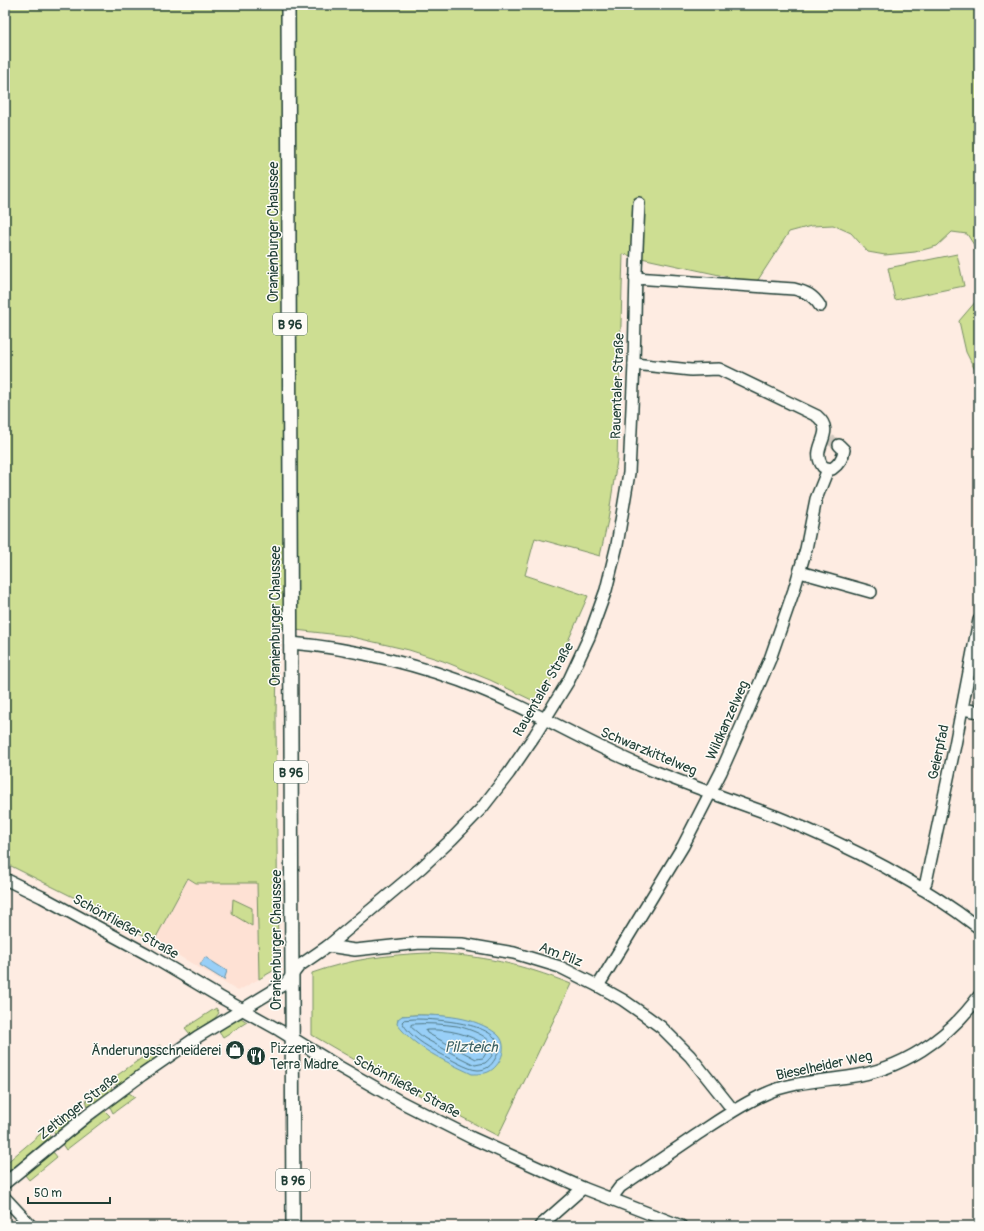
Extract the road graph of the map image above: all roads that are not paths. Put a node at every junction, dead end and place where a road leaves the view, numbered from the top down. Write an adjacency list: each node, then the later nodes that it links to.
1 (288, 5): 11 (main road, Oranienburger Chaussee / B 96)
2 (639, 203): 3 (street, Rauentaler Straße)
3 (635, 278): 4 (street); 5 (street, Rauentaler Straße)
4 (820, 306)
5 (634, 364): 6 (street); 14 (street, Rauentaler Straße)
6 (831, 441): 7 (street); 7 (street)
7 (828, 469): 8 (street, Wildkanzelweg)
8 (800, 572): 9 (street); 15 (street, Wildkanzelweg)
9 (871, 592)
10 (979, 620): 12 (street, Geierpfad)
11 (291, 643): 14 (street, Schwarzkittelweg); 20 (main road, Oranienburger Chaussee / B 96)
12 (963, 708): 13 (street); 17 (street, Geierpfad)
13 (979, 712)
14 (545, 720): 15 (street, Schwarzkittelweg); 19 (street, Rauentaler Straße)
15 (711, 792): 17 (street, Schwarzkittelweg); 21 (street, Wildkanzelweg)
16 (5, 879): 23 (street, Schönfließer Straße)
17 (922, 889): 18 (street, Schwarzkittelweg)
18 (979, 928)
19 (328, 946): 20 (street, Rauentaler Straße); 21 (street, Am Pilz)
20 (292, 976): 23 (street, Zeltinger Straße); 24 (main road, Oranienburger Chaussee / B 96)
21 (598, 986): 25 (street, Am Pilz)
22 (979, 996): 25 (street, Bieselheider Weg)
23 (242, 1009): 24 (street, Schönfließer Straße); 26 (street, Zeltinger Straße)
24 (292, 1038): 27 (street, Schönfließer Straße); 31 (main road, Oranienburger Chaussee / B 96)
25 (733, 1110): 29 (street, Bieselheider Weg)
26 (5, 1183)
27 (582, 1188): 29 (street, Schönfließer Straße); 32 (street)
28 (5, 1198): 30 (street)
29 (611, 1199): 33 (street, Schönfließer Straße)
30 (31, 1226)
31 (293, 1226)
32 (540, 1226)
33 (681, 1226)

